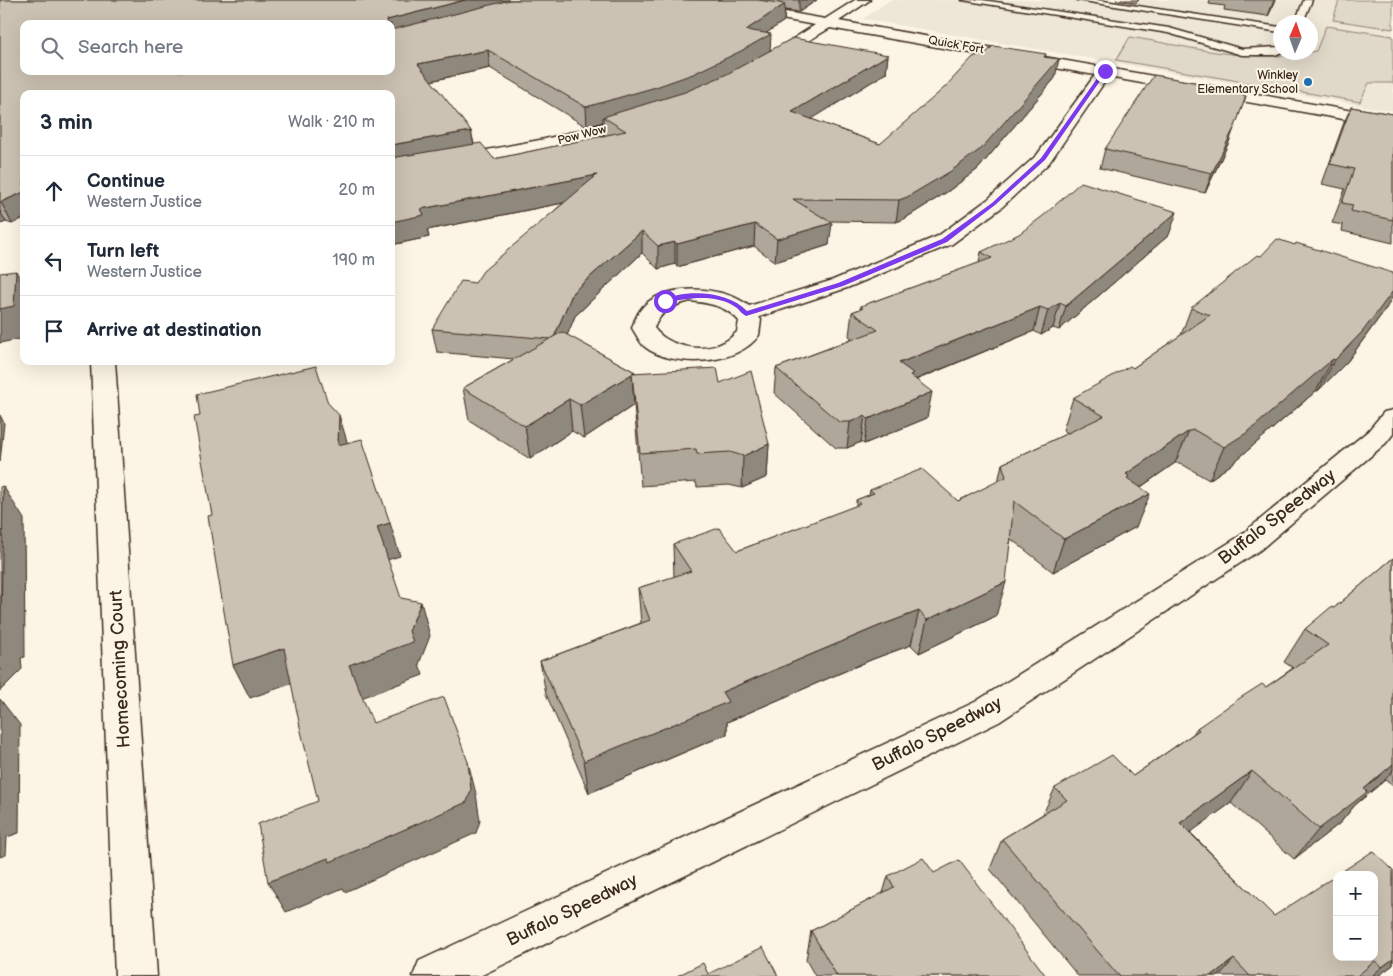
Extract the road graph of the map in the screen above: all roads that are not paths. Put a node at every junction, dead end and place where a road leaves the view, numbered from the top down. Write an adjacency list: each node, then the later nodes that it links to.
1 (696, 0): 9 (street, Quick Fort)
2 (864, 0): 9 (street)
3 (966, 0): 7 (lane)
4 (1027, 0): 7 (lane)
5 (1081, 0): 10 (lane)
6 (1308, 0): 8 (lane)
7 (1009, 7): 11 (lane)
8 (1302, 15)
9 (828, 23): 12 (street); 13 (street, Quick Fort)
10 (1273, 29)
11 (1273, 52)
12 (761, 65)
13 (1105, 71): 15 (street, Quick Fort); 17 (street)
14 (656, 113): 16 (street, Pow Wow)
15 (1393, 123)
16 (395, 172)
17 (746, 314)
18 (103, 365): 20 (street, Homecoming Court)
19 (1393, 418): 21 (street, Buffalo Speedway)
20 (136, 976)
21 (434, 976)

